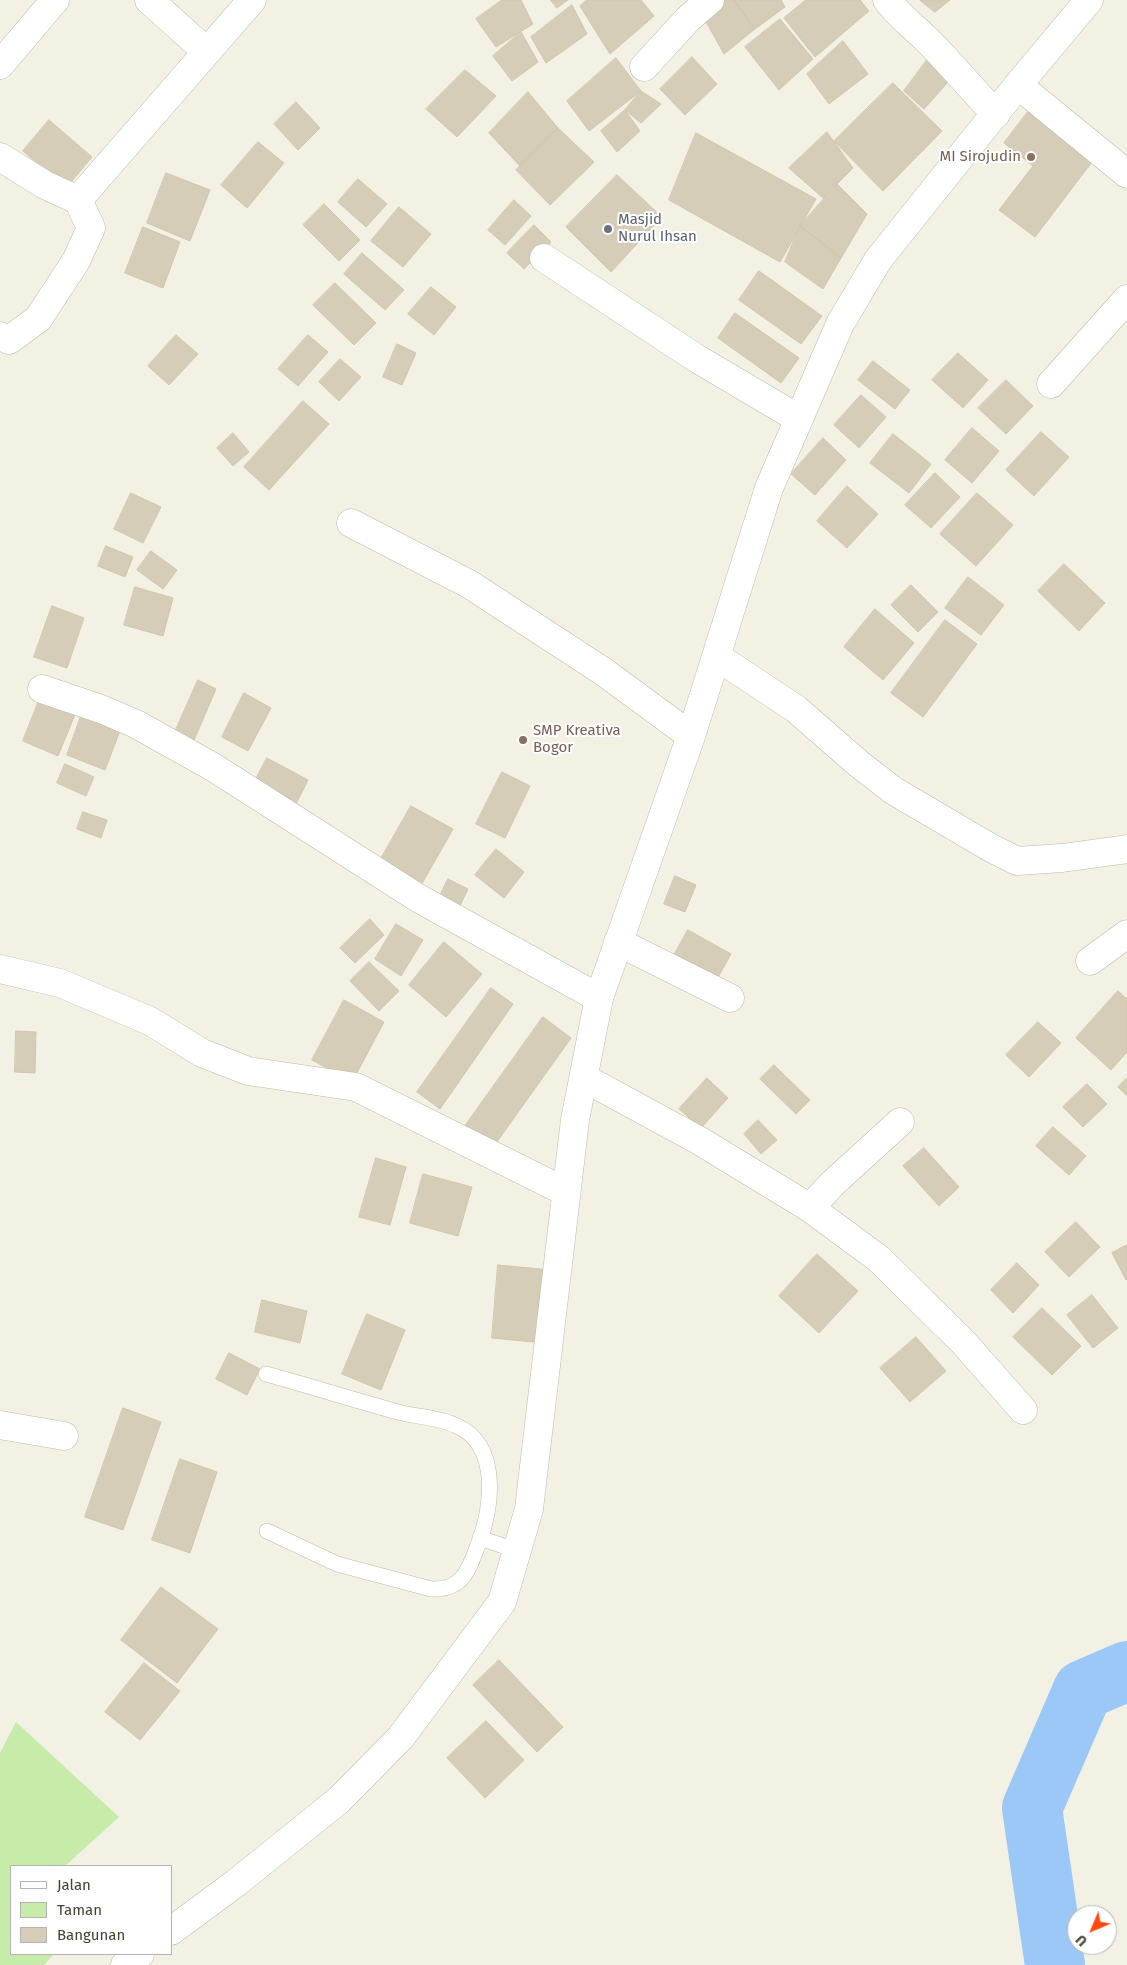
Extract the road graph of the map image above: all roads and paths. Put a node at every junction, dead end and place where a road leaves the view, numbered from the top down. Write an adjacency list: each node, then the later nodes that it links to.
1 (55, 0): 8 (street)
2 (149, 0): 7 (street)
3 (252, 0): 7 (street)
4 (710, 0): 9 (street)
5 (887, 0): 11 (street)
6 (1089, 0): 10 (street)
7 (206, 51): 14 (street)
8 (0, 65)
9 (644, 67)
10 (1018, 84): 11 (street); 13 (street)
11 (996, 114): 19 (street)
12 (0, 157): 14 (street)
13 (1127, 174)
14 (78, 200): 17 (street)
15 (544, 258): 19 (street)
16 (1127, 299): 18 (street)
17 (0, 336)
18 (1052, 384)
19 (799, 419): 21 (street)
20 (351, 522): 23 (street)
21 (716, 656): 23 (street); 24 (street)
22 (42, 689): 29 (street)
23 (691, 736): 26 (street)
24 (1127, 849)
25 (1127, 934): 27 (street)
26 (618, 942): 29 (street); 30 (street)
27 (1090, 961)
28 (0, 969): 33 (street)
29 (599, 998): 31 (street)
30 (730, 998)
31 (584, 1078): 33 (street); 34 (street)
32 (900, 1122): 34 (street)
33 (566, 1192): 41 (street)
34 (810, 1208): 36 (street)
35 (266, 1374): 40 (lane)
36 (1023, 1410)
37 (0, 1424): 38 (street)
38 (64, 1436)
39 (267, 1531): 40 (lane)
40 (480, 1538): 41 (lane)
41 (518, 1551): 42 (street)
42 (172, 1930)
43 (139, 1955): 44 (street)
44 (125, 1965)

